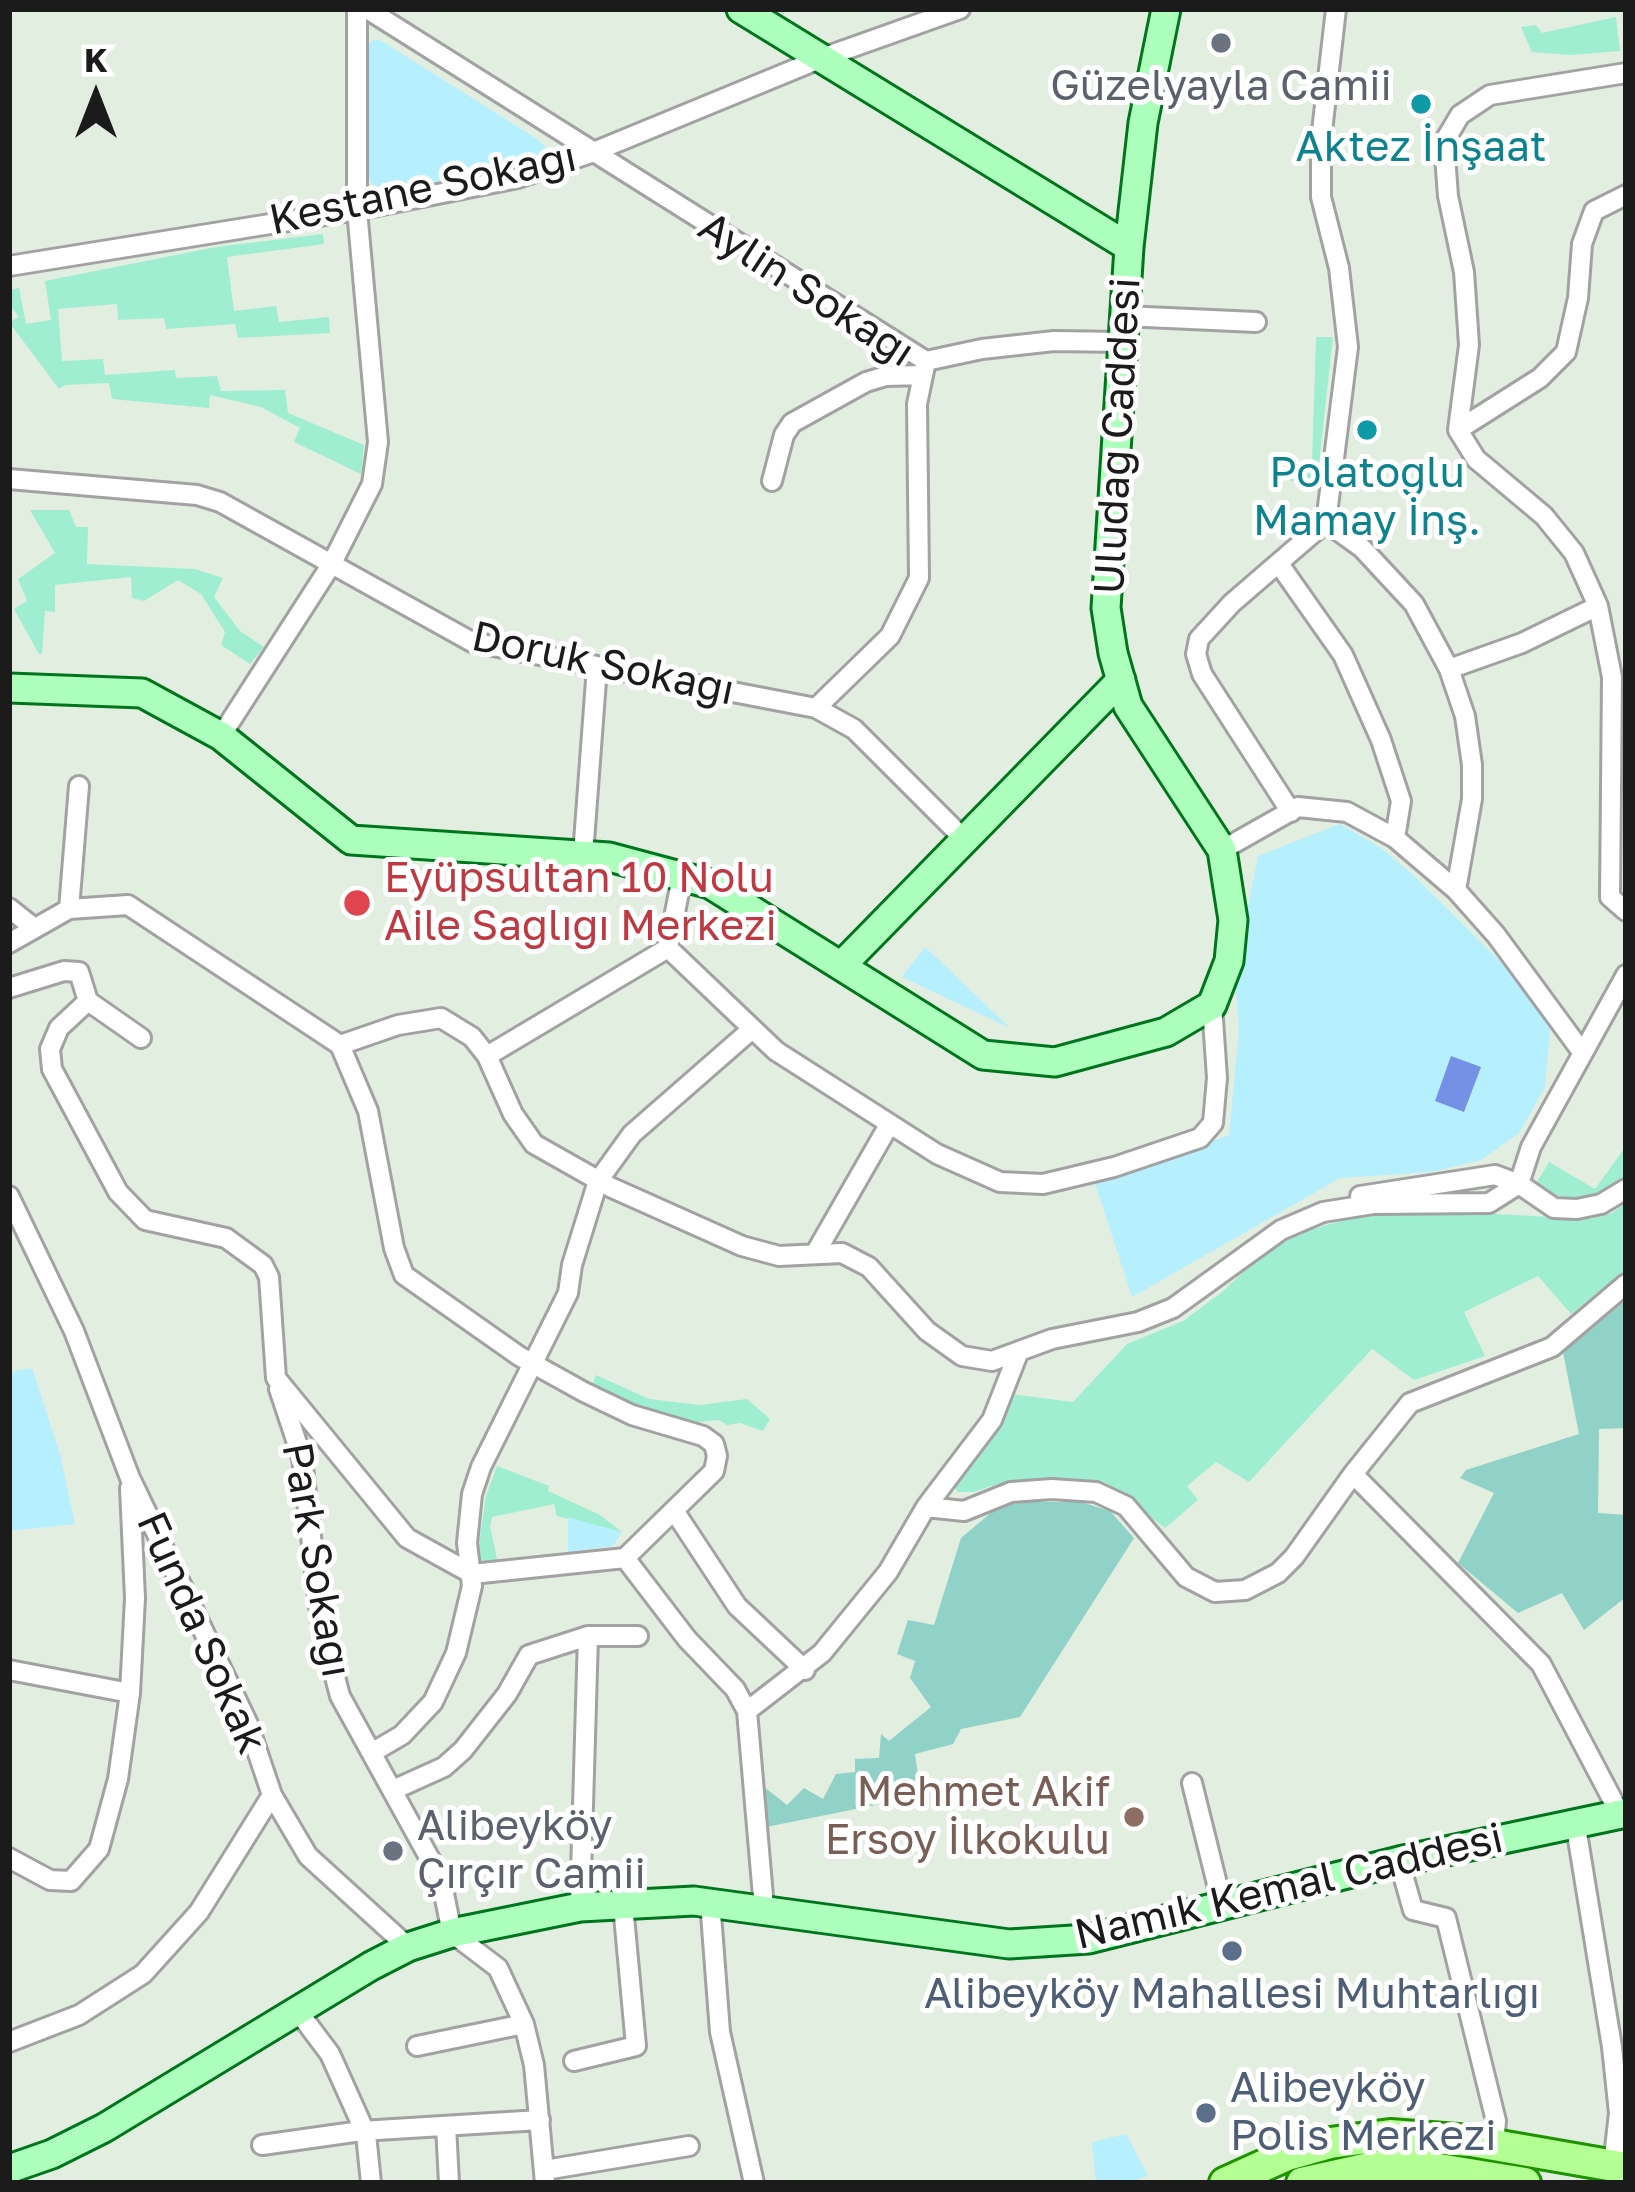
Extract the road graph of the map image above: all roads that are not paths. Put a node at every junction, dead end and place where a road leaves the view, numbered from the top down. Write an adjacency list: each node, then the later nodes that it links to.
1 (357, 9): 11 (street)
2 (367, 9): 9 (street, Aylin Sokağı)
3 (741, 9): 7 (main road, Uludağ Caddesi)
4 (961, 9): 7 (street, Kestane Sokağı)
5 (1166, 9): 12 (main road)
6 (1336, 9): 20 (street)
7 (822, 58): 9 (street, Kestane Sokağı); 12 (main road, Uludağ Caddesi)
8 (1626, 73): 17 (street)
9 (591, 153): 11 (street, Kestane Sokağı); 16 (street, Aylin Sokağı)
10 (1626, 195): 17 (street)
11 (357, 210): 13 (street, Kestane Sokağı); 22 (street)
12 (1129, 247): 15 (main road, Uludağ Caddesi)
13 (9, 266)
14 (1256, 322): 15 (street)
15 (1124, 329): 16 (street); 26 (main road, Uludağ Caddesi)
16 (924, 368): 19 (street); 28 (street, Aylin Sokağı)
17 (1458, 430): 23 (street)
18 (9, 479): 22 (street, Doruk Sokağı)
19 (772, 481)
20 (1326, 522): 21 (street); 25 (street)
21 (1279, 564): 31 (street); 32 (street)
22 (331, 565): 24 (street, Doruk Sokağı); 29 (street)
23 (1598, 606): 25 (street); 40 (street)
24 (597, 667): 28 (street, Doruk Sokağı); 35 (street)
25 (1449, 669): 37 (street)
26 (1120, 680): 33 (main road); 34 (main road, Uludağ Caddesi)
27 (9, 688): 29 (main road)
28 (816, 708): 33 (street, Doruk Sokağı)
29 (221, 736): 35 (main road)
30 (80, 786): 39 (street)
31 (1291, 812): 32 (street); 34 (street)
32 (1395, 838): 37 (street)
33 (964, 839): 44 (main road)
34 (1222, 850): 48 (main road)
35 (583, 855): 36 (main road)
36 (682, 877): 43 (street); 44 (main road)
37 (1456, 890): 52 (street)
38 (9, 908): 41 (street)
39 (69, 909): 41 (street); 51 (street)
40 (1626, 911)
41 (33, 927): 42 (street)
42 (9, 943)
43 (668, 948): 49 (street); 53 (street)
44 (842, 964): 48 (main road)
45 (1626, 975): 52 (street)
46 (9, 988): 47 (street)
47 (88, 1001): 50 (street); 63 (street, Park Sokağı)
48 (1212, 1004): 54 (street)
49 (751, 1030): 54 (street); 55 (street)
50 (142, 1039)
51 (340, 1045): 53 (street); 62 (street)
52 (1582, 1052): 56 (street)
53 (487, 1056): 55 (street)
54 (889, 1125): 59 (street)
55 (598, 1181): 59 (street); 62 (street)
56 (1519, 1184): 57 (street); 61 (street)
57 (1626, 1189)
58 (9, 1196): 65 (street, Funda Sokak)
59 (816, 1252): 61 (street)
60 (1626, 1284): 64 (street)
61 (1019, 1351): 66 (street)
62 (533, 1362): 67 (street); 69 (street)
63 (276, 1378): 69 (street); 76 (street, Park Sokağı)
64 (1353, 1474): 66 (street); 80 (street)
65 (130, 1478): 74 (street); 79 (street, Funda Sokak)
66 (926, 1507): 73 (street)
67 (675, 1512): 68 (street); 73 (street)
68 (625, 1558): 69 (street); 75 (street)
69 (472, 1574): 76 (street)
70 (588, 1636): 71 (street); 78 (street); 87 (street)
71 (638, 1636)
72 (9, 1670): 74 (street)
73 (805, 1670): 75 (street)
74 (130, 1694): 82 (street)
75 (747, 1711): 88 (street)
76 (373, 1752): 78 (street, Park Sokağı)
77 (1192, 1783): 85 (street)
78 (393, 1790): 89 (street, Park Sokağı)
79 (272, 1795): 90 (street); 93 (street, Funda Sokak)
80 (1623, 1813): 81 (main road, Namık Kemal Caddesi)
81 (1575, 1821): 83 (main road, Namık Kemal Caddesi); 94 (street)
82 (9, 1858)
83 (1399, 1861): 85 (main road, Namık Kemal Caddesi); 101 (street)
84 (710, 1901): 86 (main road, Namık Kemal Caddesi); 88 (main road, Namık Kemal Caddesi); 108 (street)
85 (1222, 1904): 88 (main road, Namık Kemal Caddesi)
86 (623, 1905): 87 (main road, Namık Kemal Caddesi); 96 (street)
87 (580, 1907): 89 (main road, Namık Kemal Caddesi)
88 (764, 1908)
89 (452, 1933): 90 (main road, Namık Kemal Caddesi); 92 (street)
90 (408, 1947): 91 (main road, Namık Kemal Caddesi)
91 (297, 2010): 99 (street); 104 (main road, Namık Kemal Caddesi)
92 (524, 2024): 95 (street); 97 (street)
93 (9, 2042)
94 (1619, 2046): 103 (street)
95 (417, 2047)
96 (574, 2061)
97 (540, 2120): 98 (street); 105 (street)
98 (446, 2126): 99 (street); 107 (street)
99 (361, 2131): 100 (street); 106 (street)
100 (262, 2145)
101 (1494, 2145): 103 (main road); 109 (main road)
102 (689, 2146): 105 (street)
103 (1619, 2167)
104 (9, 2169)
105 (545, 2176)
106 (371, 2183)
107 (448, 2183)
108 (754, 2183)
109 (1225, 2183)
110 (1302, 2183): 111 (main road)
111 (1526, 2183)

